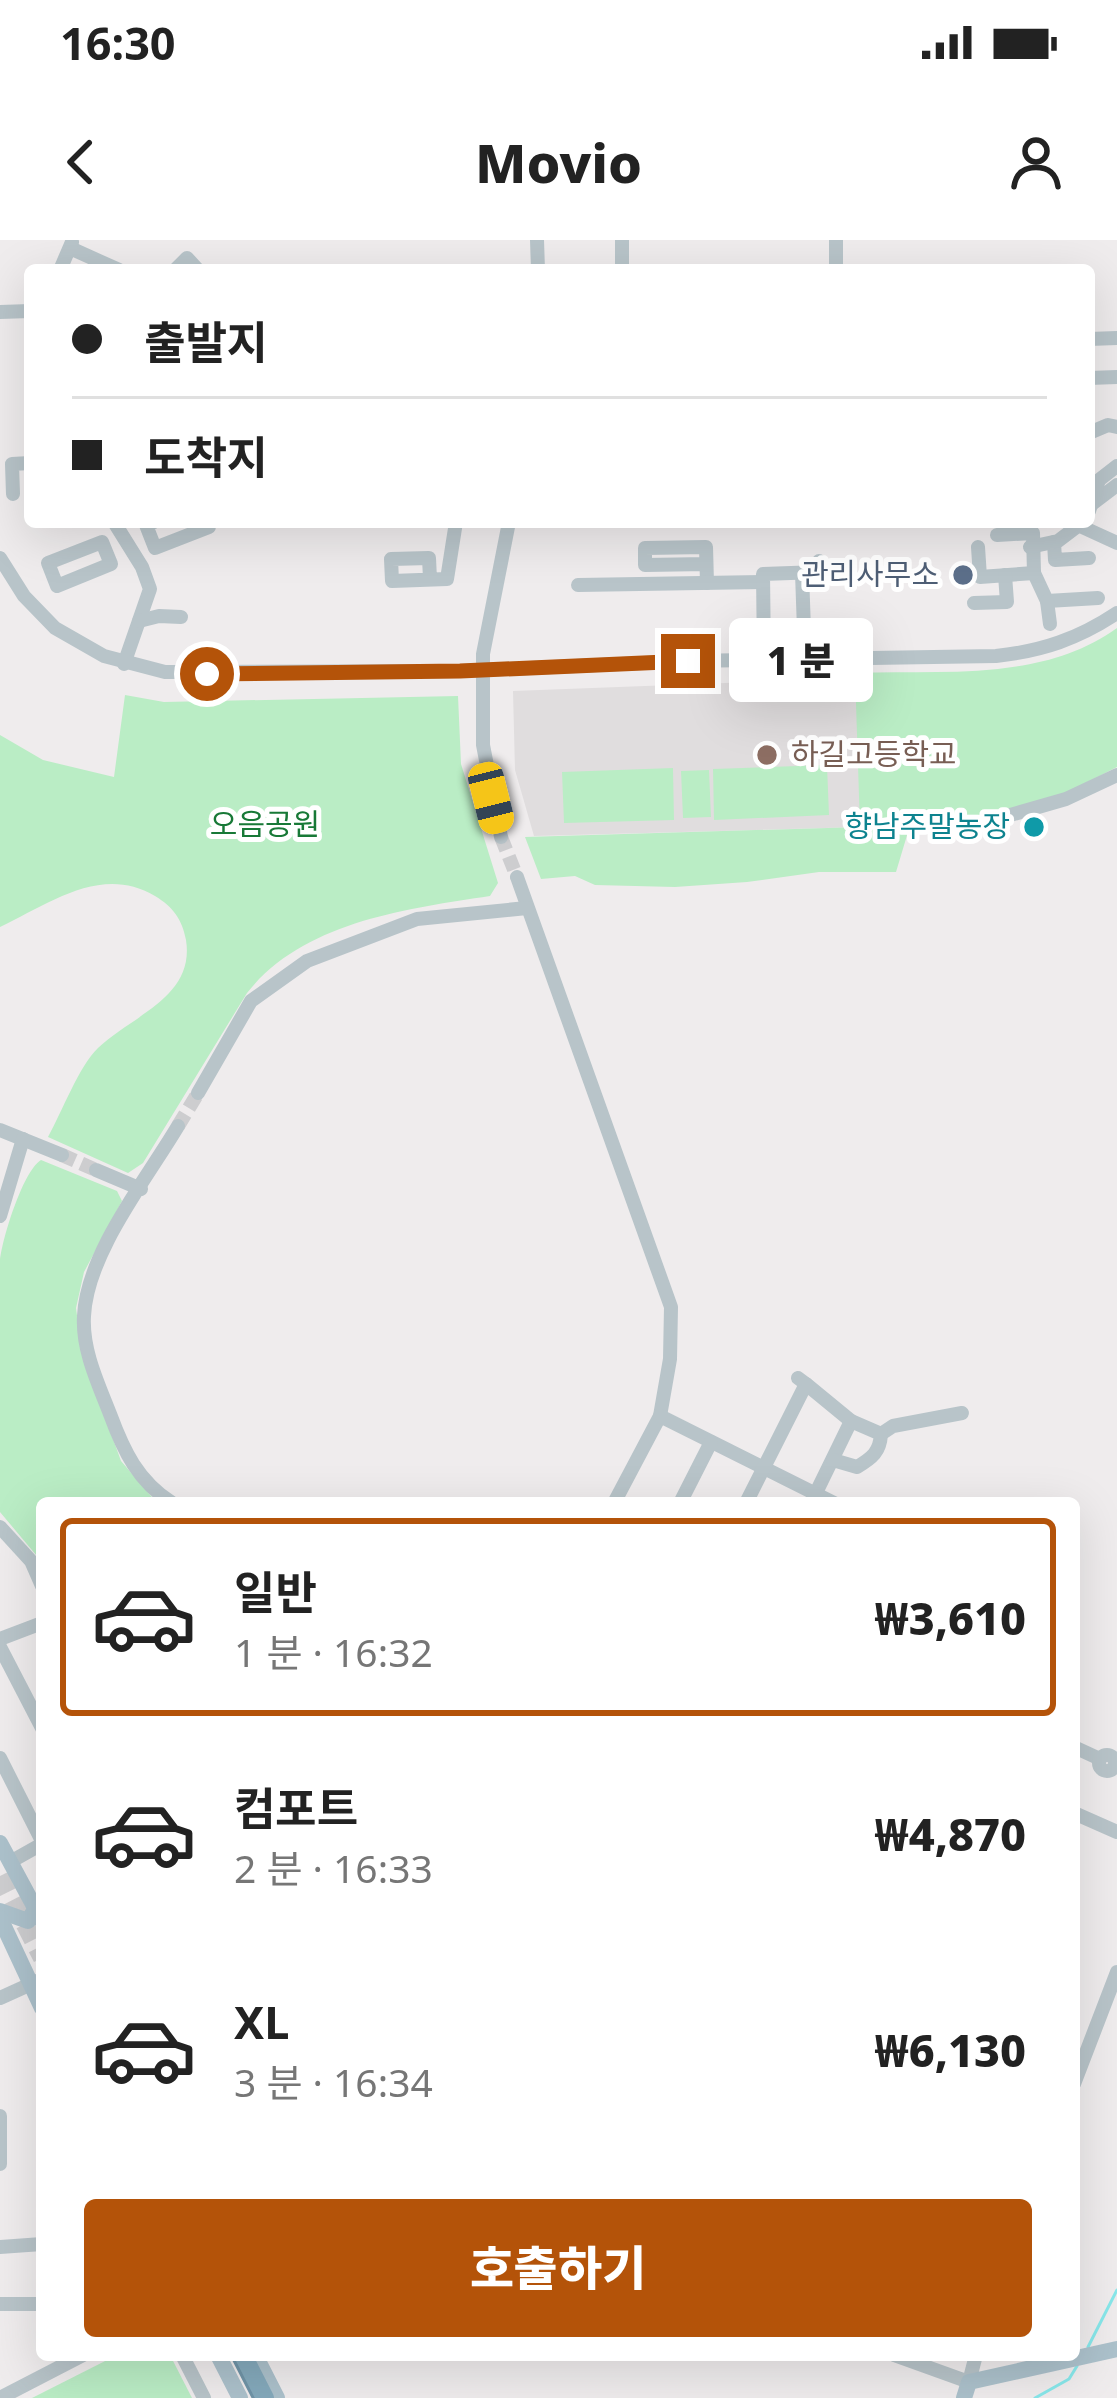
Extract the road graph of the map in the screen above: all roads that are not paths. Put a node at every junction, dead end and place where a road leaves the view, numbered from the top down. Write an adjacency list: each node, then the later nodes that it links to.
1 (71, 245): 2 (street)
2 (107, 264)
3 (24, 464): 5 (street)
4 (1117, 466): 6 (street)
5 (24, 489)
6 (1095, 492)
7 (117, 528): 18 (street)
8 (147, 528): 17 (street)
9 (204, 528): 17 (street)
10 (455, 528): 27 (street)
11 (507, 528): 41 (street)
12 (1075, 528): 14 (street)
13 (997, 535): 16 (street)
14 (1054, 542): 16 (street); 20 (street)
15 (978, 547): 26 (street)
16 (1029, 547): 25 (street)
17 (155, 548): 18 (street)
18 (133, 556): 22 (street); 36 (street)
19 (0, 557): 40 (street)
20 (1089, 558)
21 (819, 560): 24 (street)
22 (111, 564)
23 (706, 564): 29 (street)
24 (802, 573): 28 (street); 38 (street)
25 (1034, 574): 26 (street); 32 (street)
26 (1006, 575): 33 (street)
27 (430, 579)
28 (763, 582): 29 (street); 39 (street)
29 (707, 583): 30 (street)
30 (578, 585)
31 (1098, 598): 32 (street)
32 (1047, 602): 37 (street)
33 (974, 603)
34 (1117, 613): 39 (street)
35 (182, 617): 36 (street)
36 (140, 621): 40 (street)
37 (1049, 624)
38 (804, 630)
39 (764, 659): 41 (street)
40 (124, 664): 41 (street)
41 (483, 669): 44 (street)
42 (1117, 776): 43 (street)
43 (993, 820)
44 (501, 837)
45 (517, 877): 46 (street)
46 (527, 908): 47 (street); 56 (street)
47 (198, 1093)
48 (178, 1126): 53 (street)
49 (0, 1130): 50 (street)
50 (22, 1139): 51 (street); 54 (street)
51 (62, 1155)
52 (96, 1170): 53 (street)
53 (141, 1189): 62 (street)
54 (0, 1216)
55 (962, 1413): 58 (street)
56 (660, 1416): 59 (street); 63 (street)
57 (851, 1421): 58 (street); 60 (street); 61 (street)
58 (881, 1434): 60 (street)
59 (711, 1442): 61 (street); 64 (street)
60 (833, 1460): 67 (street)
61 (764, 1468): 65 (street); 66 (street)
62 (163, 1497)
63 (617, 1497)
64 (683, 1497)
65 (749, 1497)
66 (811, 1497)
67 (814, 1497)
68 (0, 1527): 69 (street)
69 (36, 1572)
70 (36, 1626): 71 (street)
71 (0, 1643): 72 (street)
72 (36, 1715)
73 (1080, 1750): 75 (street)
74 (0, 1758): 77 (street)
75 (1100, 1759)
76 (1080, 1817): 78 (street)
77 (36, 1830)
78 (1117, 1832)
79 (0, 1843): 81 (main road)
80 (36, 1846): 81 (street)
81 (10, 1862): 82 (main road)
82 (36, 1910)
83 (0, 1915): 84 (main road); 86 (main road)
84 (36, 1917)
85 (1117, 1972): 88 (street)
86 (36, 1982): 87 (street)
87 (0, 1998)
88 (1080, 2068)
89 (0, 2116): 90 (street)
90 (0, 2164)
91 (36, 2244): 92 (street)
92 (0, 2247)
93 (0, 2304): 94 (street)
94 (36, 2304)
95 (71, 2361): 105 (street)
96 (185, 2361): 106 (street)
97 (221, 2361): 107 (main road)
98 (233, 2361): 108 (highway)
99 (246, 2361): 109 (highway)
100 (258, 2361): 110 (main road)
101 (906, 2361): 104 (street)
102 (974, 2361): 104 (street)
103 (1068, 2361): 104 (main road)
104 (966, 2390)
105 (0, 2398)
106 (205, 2398)
107 (240, 2398)
108 (251, 2398)
109 (265, 2398)
110 (277, 2398)

